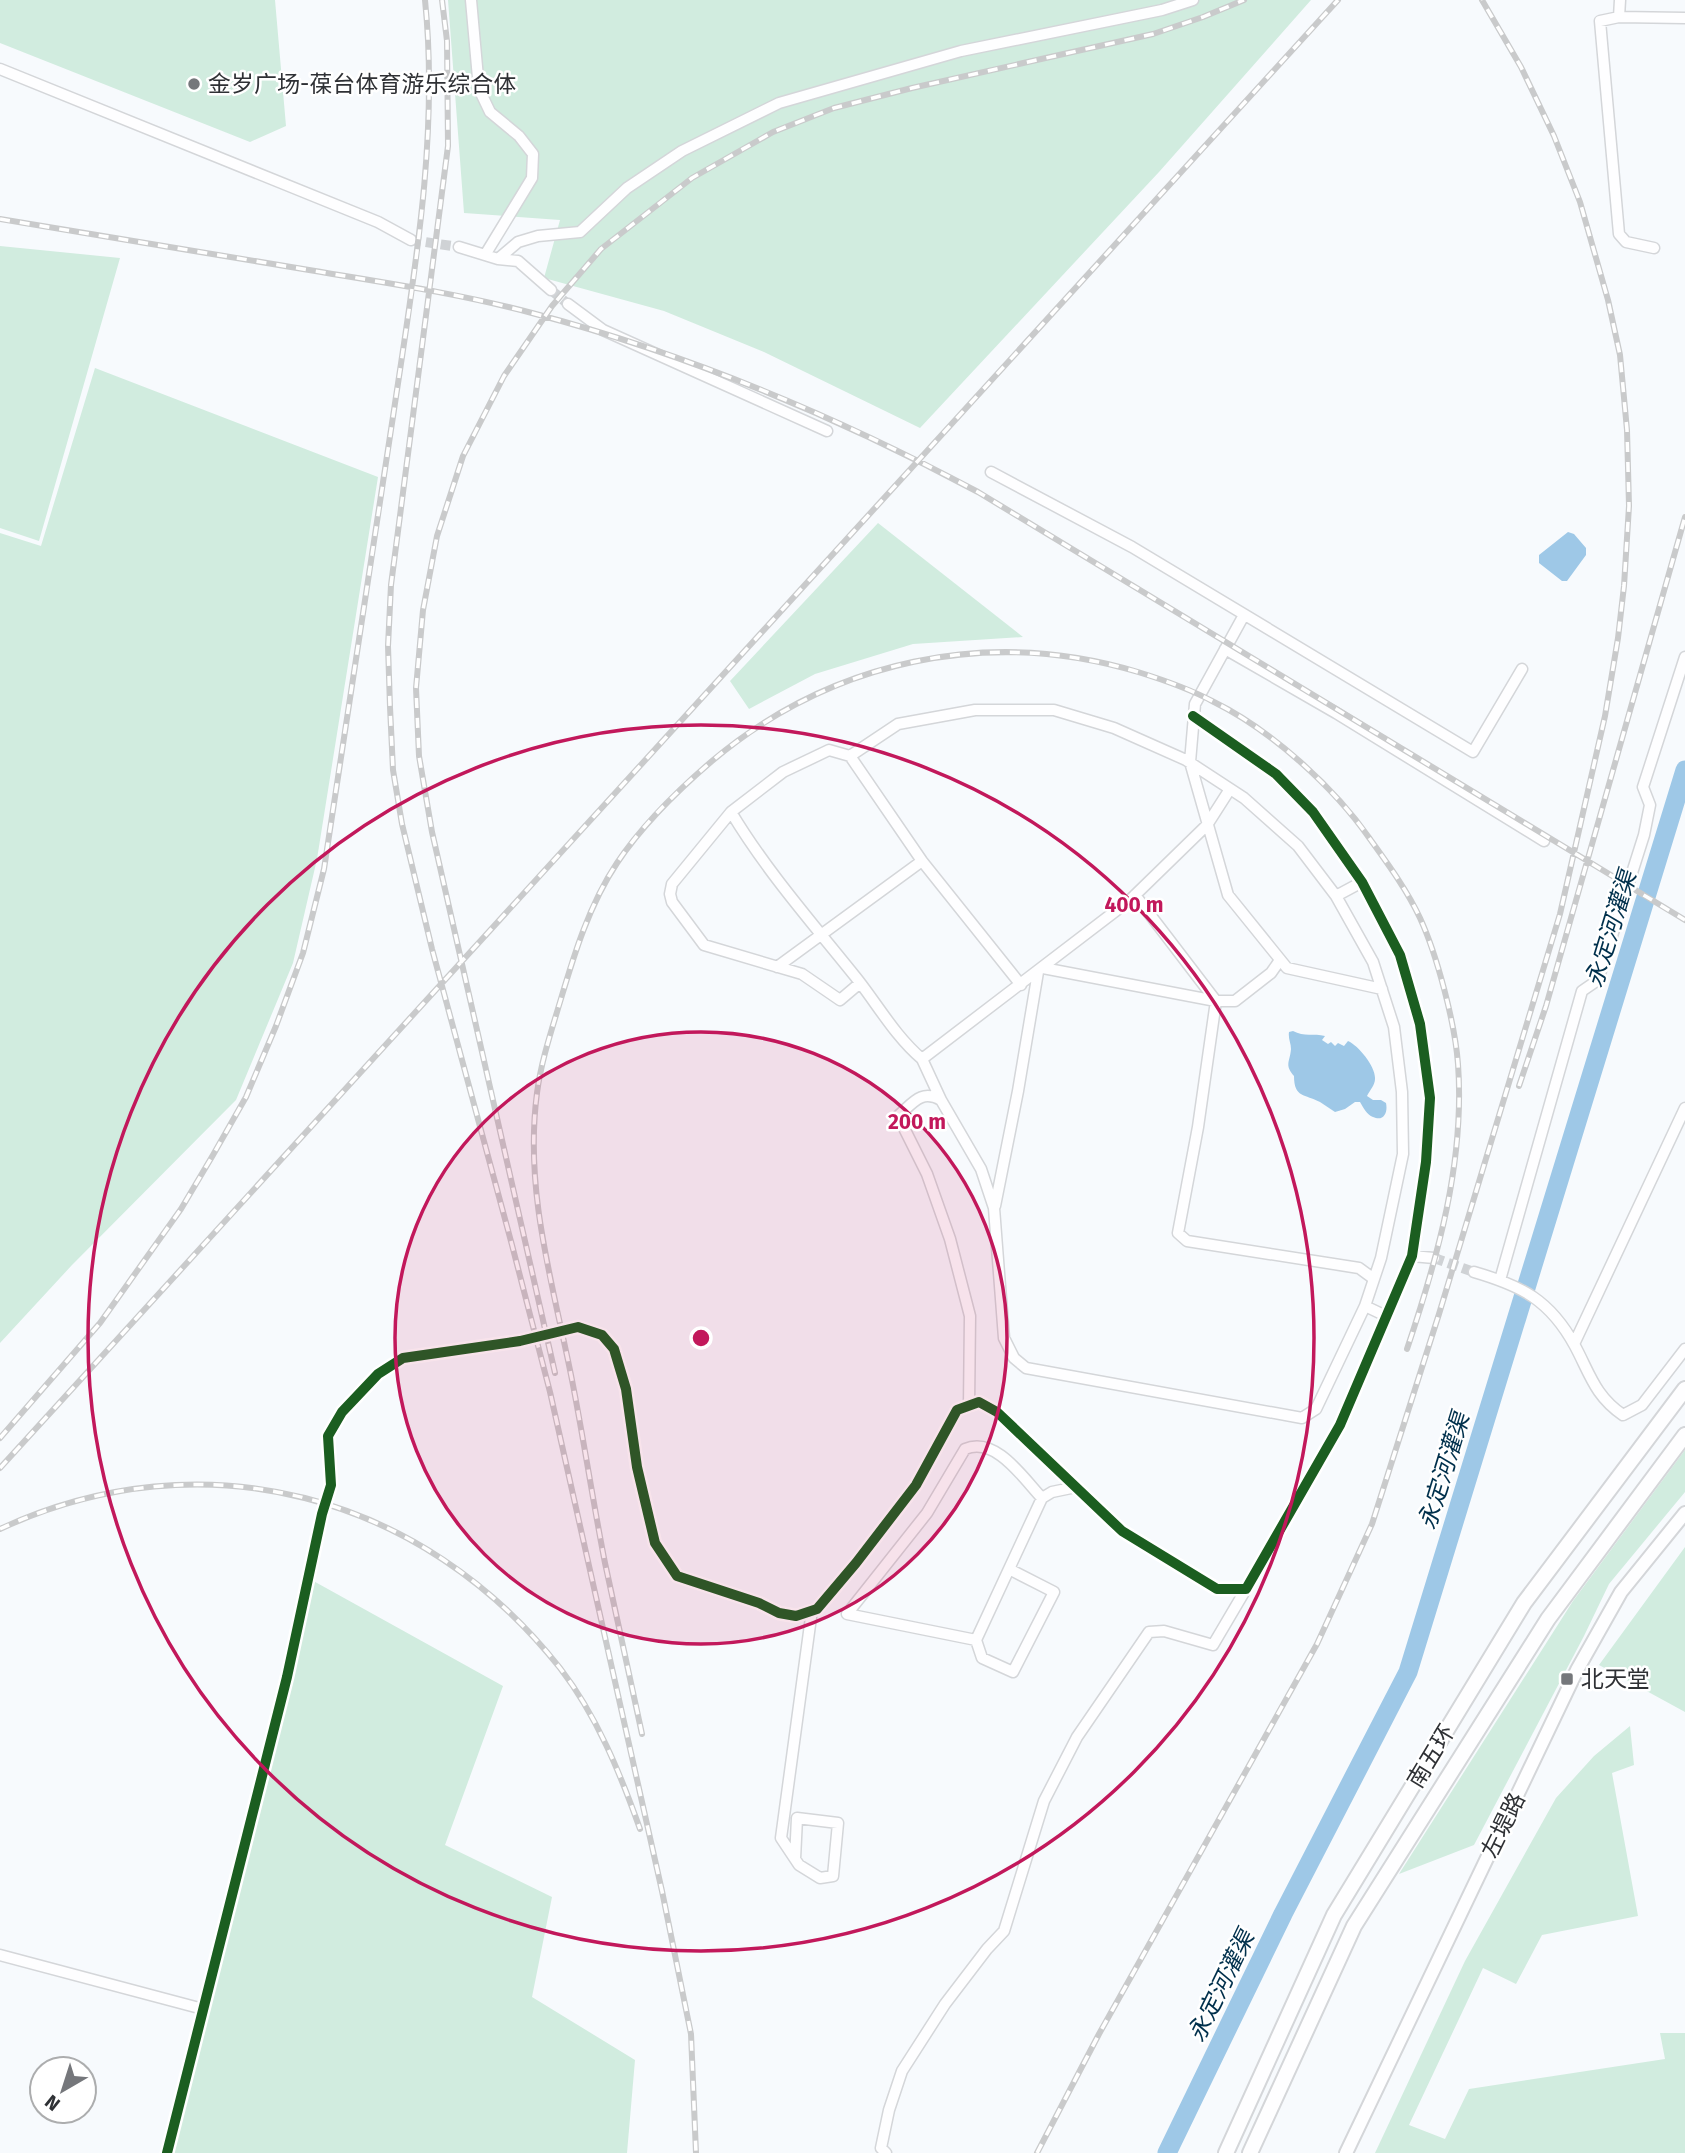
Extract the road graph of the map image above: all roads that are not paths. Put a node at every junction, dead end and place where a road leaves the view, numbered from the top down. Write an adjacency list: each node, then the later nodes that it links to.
1 (471, 0): 10 (street)
2 (1193, 0): 11 (street)
3 (1620, 0): 4 (street)
4 (1619, 17): 5 (street); 9 (street)
5 (1685, 18)
6 (0, 69): 7 (street)
7 (411, 240)
8 (459, 247): 10 (street)
9 (1654, 248)
10 (485, 255): 11 (street)
11 (498, 259): 12 (street)
12 (551, 290)
13 (568, 304): 14 (street)
14 (827, 431)
15 (990, 472): 16 (street)
16 (1244, 615): 17 (street); 19 (street)
17 (1225, 649): 20 (street); 26 (street)
18 (1685, 657): 47 (street)
19 (1522, 669)
20 (1193, 716): 22 (street); 28 (street)
21 (849, 756): 22 (street); 24 (street); 27 (street)
22 (1190, 762): 23 (street); 25 (street)
23 (1230, 789): 25 (street); 30 (street)
24 (731, 812): 31 (street); 33 (street)
25 (1207, 825): 29 (street); 32 (street)
26 (1544, 841)
27 (922, 861): 31 (street); 36 (street)
28 (1362, 882): 30 (street); 43 (street)
29 (1135, 895): 34 (street); 38 (street)
30 (1336, 896): 37 (street)
31 (821, 935): 33 (street); 35 (street)
32 (1280, 960): 37 (street); 38 (street)
33 (777, 967): 35 (street)
34 (1040, 970): 36 (street); 38 (street); 42 (street)
35 (860, 983): 39 (street)
36 (1021, 985): 39 (street)
37 (1382, 989): 46 (street)
38 (1216, 1002): 46 (street)
39 (922, 1059): 40 (street)
40 (941, 1100): 42 (street); 55 (street)
41 (1685, 1108): 52 (street)
42 (995, 1208): 48 (street)
43 (1412, 1256): 44 (street); 49 (street)
44 (1434, 1258)
45 (1474, 1272): 47 (street)
46 (1374, 1279): 48 (street)
47 (1500, 1280): 52 (street)
48 (1365, 1306): 49 (street)
49 (1386, 1316): 61 (street)
50 (578, 1327): 62 (street)
51 (520, 1341): 66 (street)
52 (1574, 1344): 53 (street)
53 (1685, 1349)
54 (1685, 1389): 69 (highway, 南五环)
55 (970, 1406): 57 (street); 62 (street)
56 (1685, 1435): 70 (highway, 南五环)
57 (1076, 1487): 58 (street); 61 (street)
58 (1042, 1498): 60 (street); 63 (street)
59 (1685, 1513): 71 (main road, 左堤路)
60 (1009, 1569): 63 (street); 63 (street)
61 (1247, 1588): 68 (street)
62 (813, 1610): 64 (street)
63 (976, 1640)
64 (795, 1859): 64 (street)
65 (0, 1955): 66 (street)
66 (203, 2009): 67 (street)
67 (167, 2153)
68 (886, 2153)
69 (1226, 2153)
70 (1250, 2153)
71 (1346, 2153)

